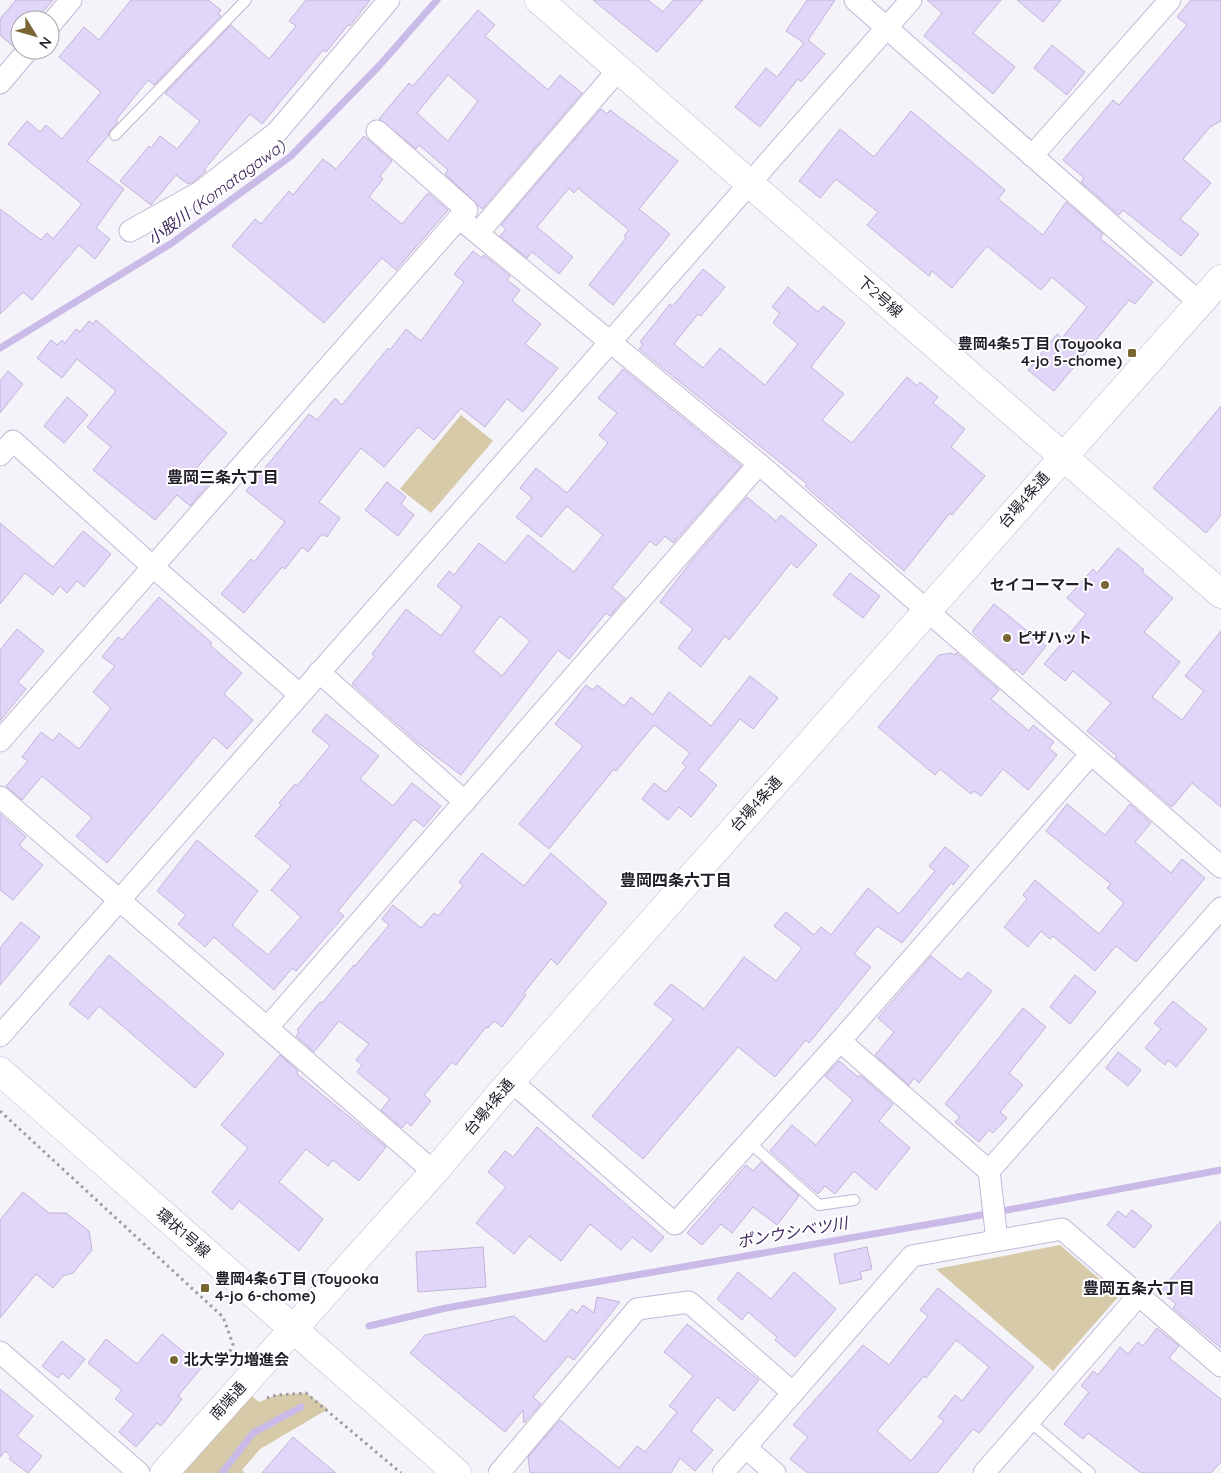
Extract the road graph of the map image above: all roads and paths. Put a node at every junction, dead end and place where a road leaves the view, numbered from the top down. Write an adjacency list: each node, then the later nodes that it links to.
1 (71, 0): 8 (street)
2 (246, 0): 14 (lane)
3 (389, 0): 18 (street)
4 (539, 0): 11 (street, 下2号線)
5 (855, 0): 9 (street)
6 (911, 0): 9 (street)
7 (1170, 0): 15 (street)
8 (60, 13)
9 (887, 28): 15 (street); 16 (street)
10 (20, 60): 12 (street)
11 (619, 69): 16 (street, 下2号線); 19 (street)
12 (0, 83)
13 (377, 131): 17 (street)
14 (115, 135)
15 (1032, 156): 21 (street)
16 (749, 182): 22 (street); 24 (street, 下2号線)
17 (459, 218): 19 (street); 26 (street)
18 (130, 231)
19 (478, 234): 22 (street)
20 (1221, 279): 21 (street, 台場4条通)
21 (1200, 303): 24 (street, 台場4条通)
22 (610, 340): 25 (street); 29 (street)
23 (0, 455): 26 (street)
24 (1063, 456): 27 (street, 下2号線); 28 (street, 台場4条通)
25 (759, 464): 28 (street); 34 (street)
26 (152, 566): 30 (street); 31 (street)
27 (1221, 594)
28 (927, 612): 32 (street); 42 (street, 台場4条通)
29 (319, 672): 30 (street); 34 (street)
30 (299, 694): 36 (street)
31 (0, 741)
32 (1091, 754): 35 (street); 40 (street)
33 (0, 797): 36 (street)
34 (465, 802): 38 (street)
35 (1221, 867)
36 (120, 902): 38 (street); 39 (street)
37 (1221, 908): 46 (street)
38 (267, 1028): 45 (street)
39 (0, 1036)
40 (840, 1041): 44 (street); 46 (street)
41 (0, 1071): 50 (street, 環状1号線)
42 (511, 1081): 44 (street); 45 (street, 台場4条通)
43 (0, 1111): 53 (path)
44 (748, 1142): 47 (lane)
45 (434, 1172): 50 (street, 台場4条通)
46 (990, 1180): 48 (street)
47 (854, 1200)
48 (996, 1232): 49 (street); 54 (street)
49 (1139, 1295): 52 (street); 56 (street)
50 (293, 1329): 59 (street, 南端通); 61 (street, 環状1号線)
51 (0, 1352): 58 (street)
52 (1221, 1366)
53 (222, 1371)
54 (792, 1392): 57 (street); 62 (street)
55 (259, 1402): 60 (path)
56 (1029, 1421): 65 (street); 66 (lane)
57 (745, 1447): 63 (street); 64 (street)
58 (139, 1473)
59 (164, 1473)
60 (401, 1473)
61 (457, 1473)
62 (499, 1473)
63 (723, 1473)
64 (775, 1473)
65 (984, 1473)
66 (1090, 1473)

